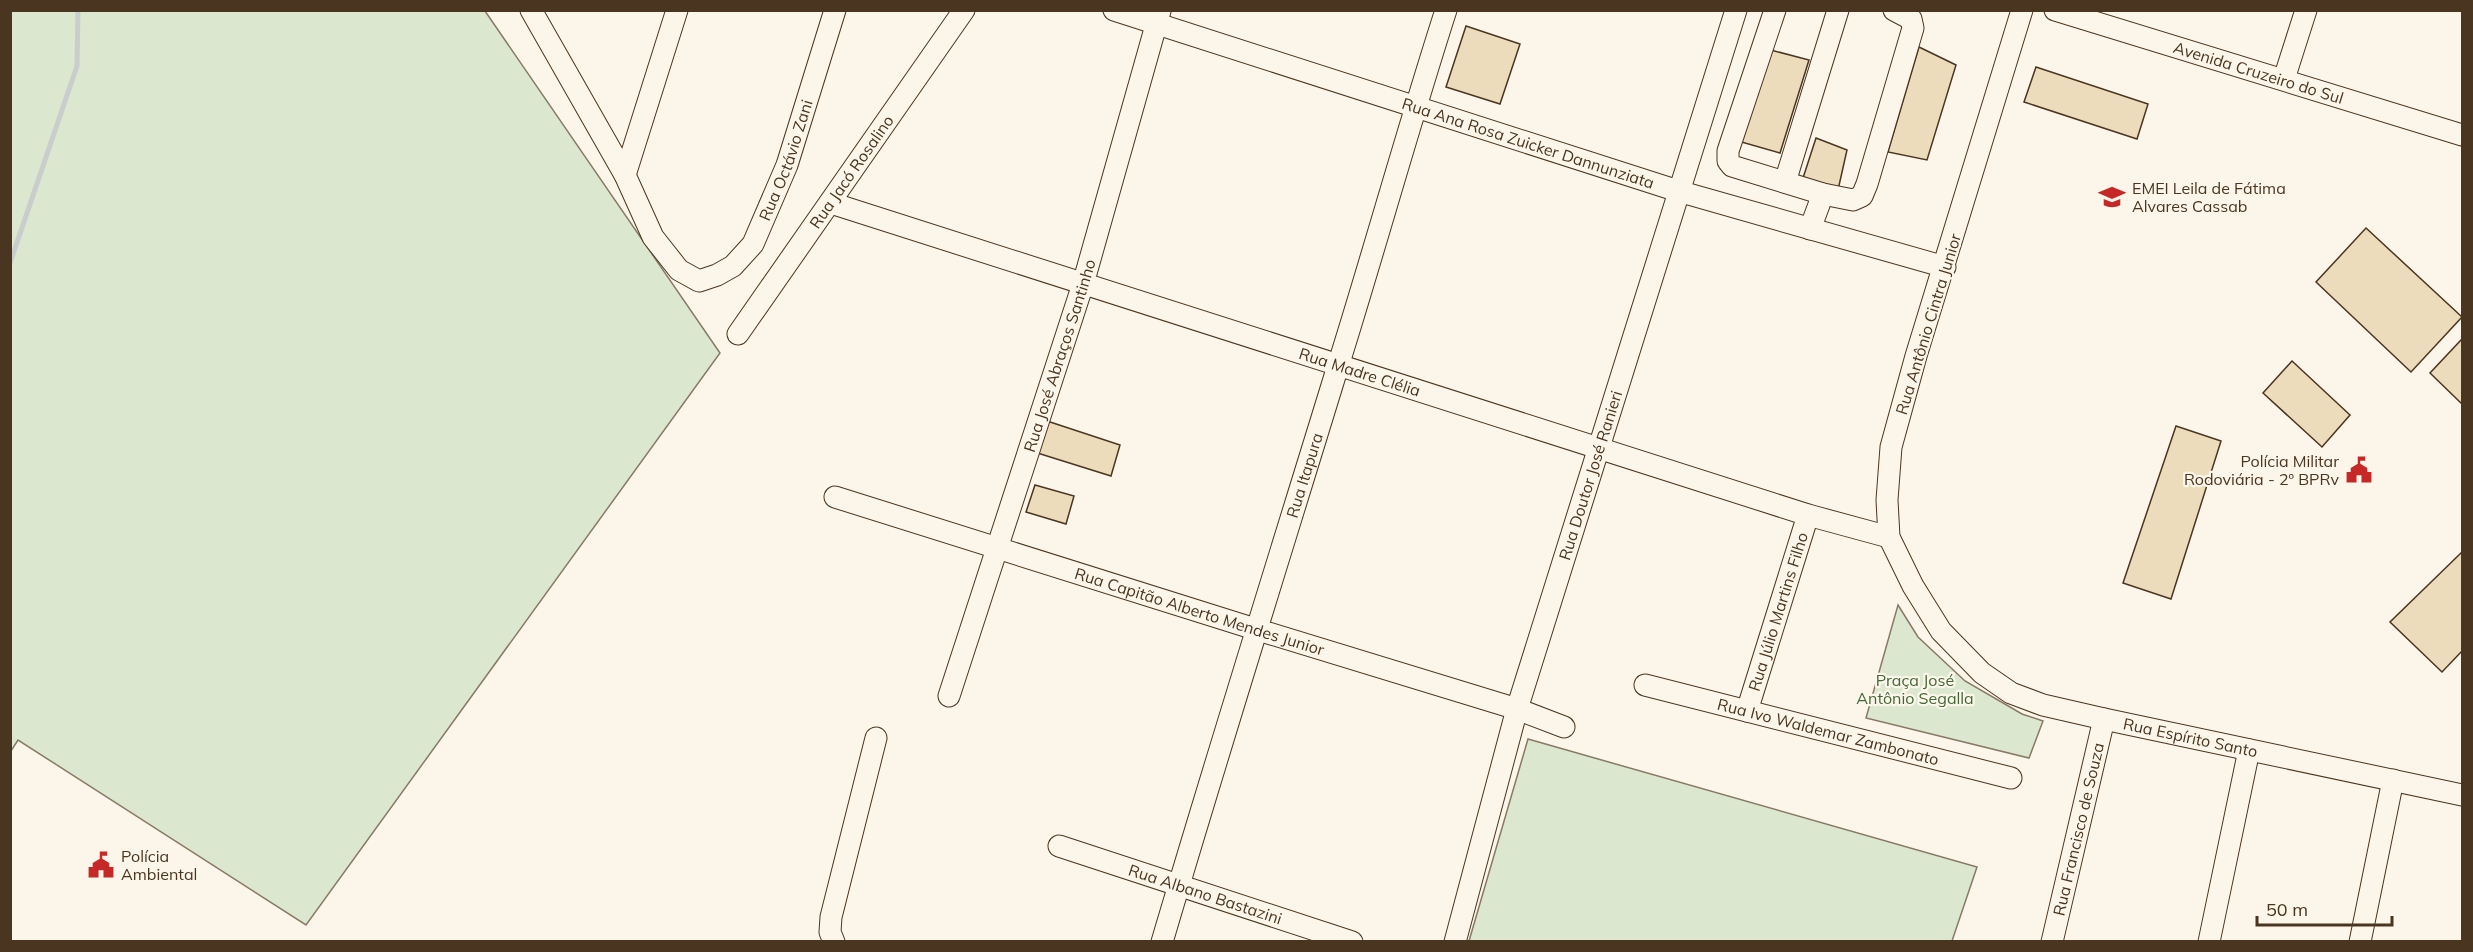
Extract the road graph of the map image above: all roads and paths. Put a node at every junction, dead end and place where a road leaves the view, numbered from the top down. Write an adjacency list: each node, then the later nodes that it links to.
1 (531, 10): 18 (street)
2 (677, 10): 18 (street)
3 (835, 10): 18 (street, Rua Octávio Zani)
4 (964, 10): 22 (street, Rua Jacó Rosalino)
5 (1114, 10): 14 (street, Rua Ana Rosa Zuicker Dannunziata)
6 (1446, 10): 16 (street, Rua Itapura)
7 (1736, 10): 20 (street, Rua Doutor José Ranieri)
8 (1775, 10): 19 (street)
9 (1838, 10): 19 (street)
10 (1894, 10): 21 (street)
11 (2022, 10): 24 (street, Rua Antônio Cintra Junior)
12 (2055, 10): 15 (street, Avenida Cruzeiro do Sul)
13 (2306, 10): 15 (street)
14 (1157, 17): 16 (street, Rua Ana Rosa Zuicker Dannunziata); 25 (street, Rua José Abraços Santinho)
15 (2284, 79): 17 (street, Avenida Cruzeiro do Sul)
16 (1414, 108): 20 (street, Rua Ana Rosa Zuicker Dannunziata); 27 (street, Rua Itapura)
17 (2463, 135)
18 (626, 175)
19 (1785, 182): 21 (street)
20 (1678, 191): 23 (street, Rua Ana Rosa Zuicker Dannunziata); 28 (street, Rua Doutor José Ranieri)
21 (1823, 194): 23 (street)
22 (831, 203): 25 (street, Rua Madre Clélia); 26 (street, Rua Jacó Rosalino)
23 (1810, 229): 24 (street, Rua Ana Rosa Zuicker Dannunziata)
24 (1945, 267): 31 (street, Rua Antônio Cintra Junior)
25 (1083, 284): 27 (street, Rua Madre Clélia); 32 (street, Rua José Abraços Santinho)
26 (738, 334)
27 (1338, 366): 28 (street, Rua Madre Clélia); 33 (street, Rua Itapura)
28 (1599, 449): 30 (street, Rua Madre Clélia); 37 (street, Rua Doutor José Ranieri)
29 (835, 497): 32 (street, Rua Capitão Alberto Mendes Junior)
30 (1808, 515): 31 (street, Rua Madre Clélia); 38 (street, Rua Júlio Martins Filho)
31 (1889, 537): 34 (street, Rua Antônio Cintra Junior)
32 (998, 549): 33 (street, Rua Capitão Alberto Mendes Junior); 36 (street, Rua José Abraços Santinho)
33 (1255, 629): 37 (street, Rua Capitão Alberto Mendes Junior); 47 (street, Rua Itapura)
34 (1941, 631): 39 (street, Rua Espírito Santo)
35 (1645, 685): 38 (street, Rua Ivo Waldemar Zambonato)
36 (949, 696)
37 (1517, 709): 40 (street, Rua Capitão Alberto Mendes Junior); 51 (street, Rua Doutor José Ranieri)
38 (1748, 711): 43 (street, Rua Ivo Waldemar Zambonato)
39 (2104, 719): 42 (street, Rua Espírito Santo); 52 (street, Rua Francisco de Souza)
40 (1564, 727)
41 (876, 738): 48 (street)
42 (2249, 750): 44 (street, Rua Espírito Santo); 53 (street)
43 (2011, 778)
44 (2393, 780): 45 (street, Rua Espírito Santo); 54 (street)
45 (2463, 795)
46 (1059, 846): 47 (street, Rua Albano Bastazini)
47 (1178, 886): 49 (street, Rua Itapura); 50 (street, Rua Albano Bastazini)
48 (834, 942)
49 (1162, 942)
50 (1352, 942)
51 (1455, 942)
52 (2052, 942)
53 (2210, 942)
54 (2360, 942)

